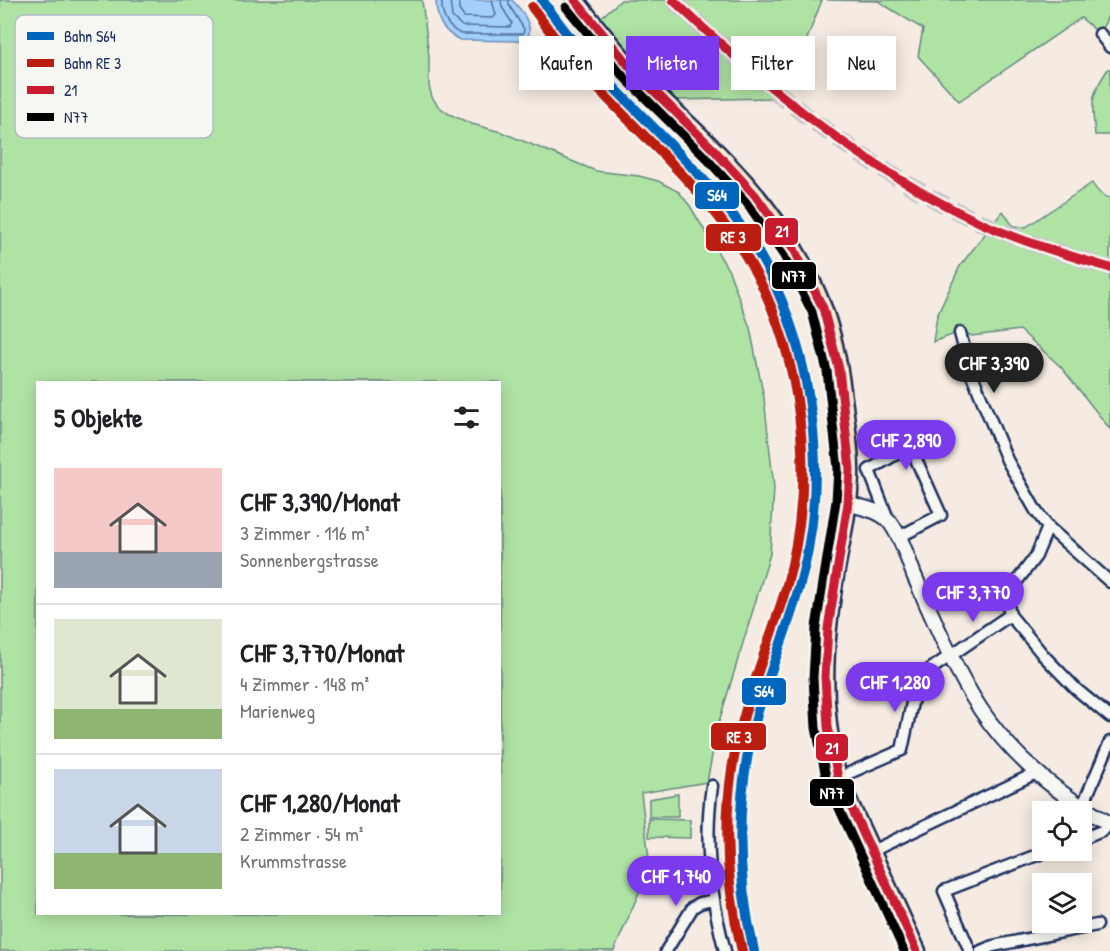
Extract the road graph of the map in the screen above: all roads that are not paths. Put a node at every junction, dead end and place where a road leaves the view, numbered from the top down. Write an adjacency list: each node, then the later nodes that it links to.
1 (575, 0): 5 (main road)
2 (1100, 34): 3 (street)
3 (1110, 47)
4 (960, 333): 7 (street)
5 (848, 503): 6 (street); 15 (main road)
6 (888, 519): 8 (street); 8 (street)
7 (1048, 527): 9 (street); 10 (street)
8 (899, 537): 11 (street)
9 (1110, 582)
10 (1010, 615): 11 (street); 12 (street)
11 (951, 654): 14 (street); 15 (street)
12 (1110, 717)
13 (1110, 742): 18 (street)
14 (1036, 773): 17 (street); 22 (street)
15 (838, 778): 22 (main road)
16 (712, 786): 24 (street)
17 (1074, 801)
18 (1085, 801)
19 (1092, 813): 20 (street)
20 (1110, 824): 21 (street)
21 (1092, 834)
22 (872, 851): 28 (main road)
23 (1032, 857): 29 (street)
24 (713, 900): 26 (street); 27 (street)
25 (1097, 925): 30 (street)
26 (666, 951)
27 (725, 951)
28 (917, 951)
29 (970, 951)
30 (981, 951)

